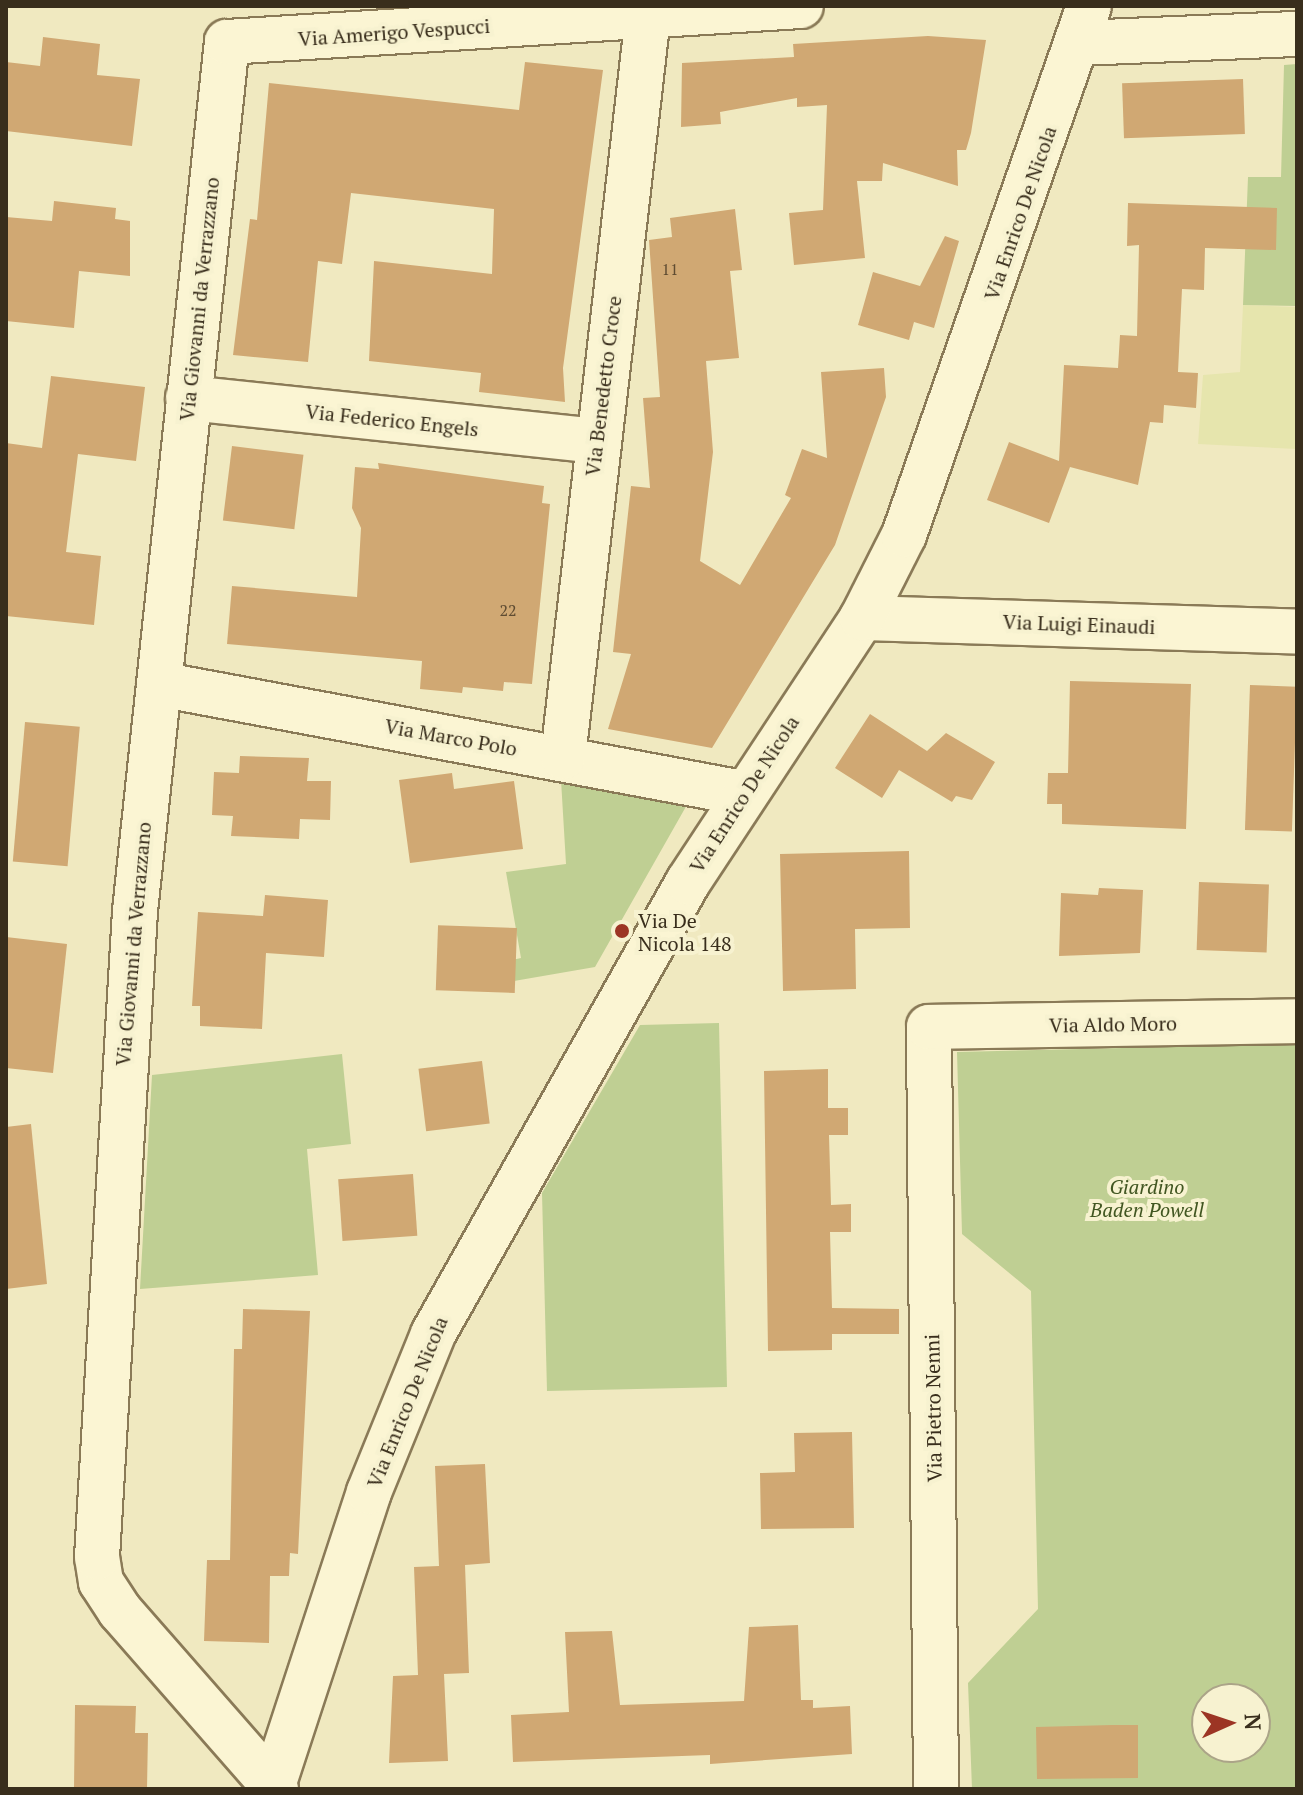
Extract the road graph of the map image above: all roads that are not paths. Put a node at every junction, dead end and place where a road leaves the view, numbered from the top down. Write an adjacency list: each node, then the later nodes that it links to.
1 (801, 6): 2 (street, Via Amerigo Vespucci)
2 (648, 15): 5 (street, Via Amerigo Vespucci); 7 (street, Via Benedetto Croce)
3 (1085, 24): 4 (street); 8 (street, Via Enrico De Nicola)
4 (1297, 34)
5 (227, 42): 6 (street, Via Giovanni da Verrazzano)
6 (188, 398): 7 (street, Via Federico Engels); 10 (street, Via Giovanni da Verrazzano)
7 (596, 441): 11 (street, Via Benedetto Croce)
8 (862, 618): 9 (street, Via Luigi Einaudi); 12 (street, Via Enrico De Nicola)
9 (1297, 632)
10 (159, 684): 11 (street, Via Marco Polo); 15 (street, Via Giovanni da Verrazzano)
11 (563, 757): 12 (street, Via Marco Polo)
12 (742, 793): 15 (street, Via Enrico De Nicola)
13 (1297, 1021): 14 (street, Via Aldo Moro)
14 (929, 1027): 16 (street, Via Pietro Nenni)
15 (274, 1788)
16 (936, 1789)

